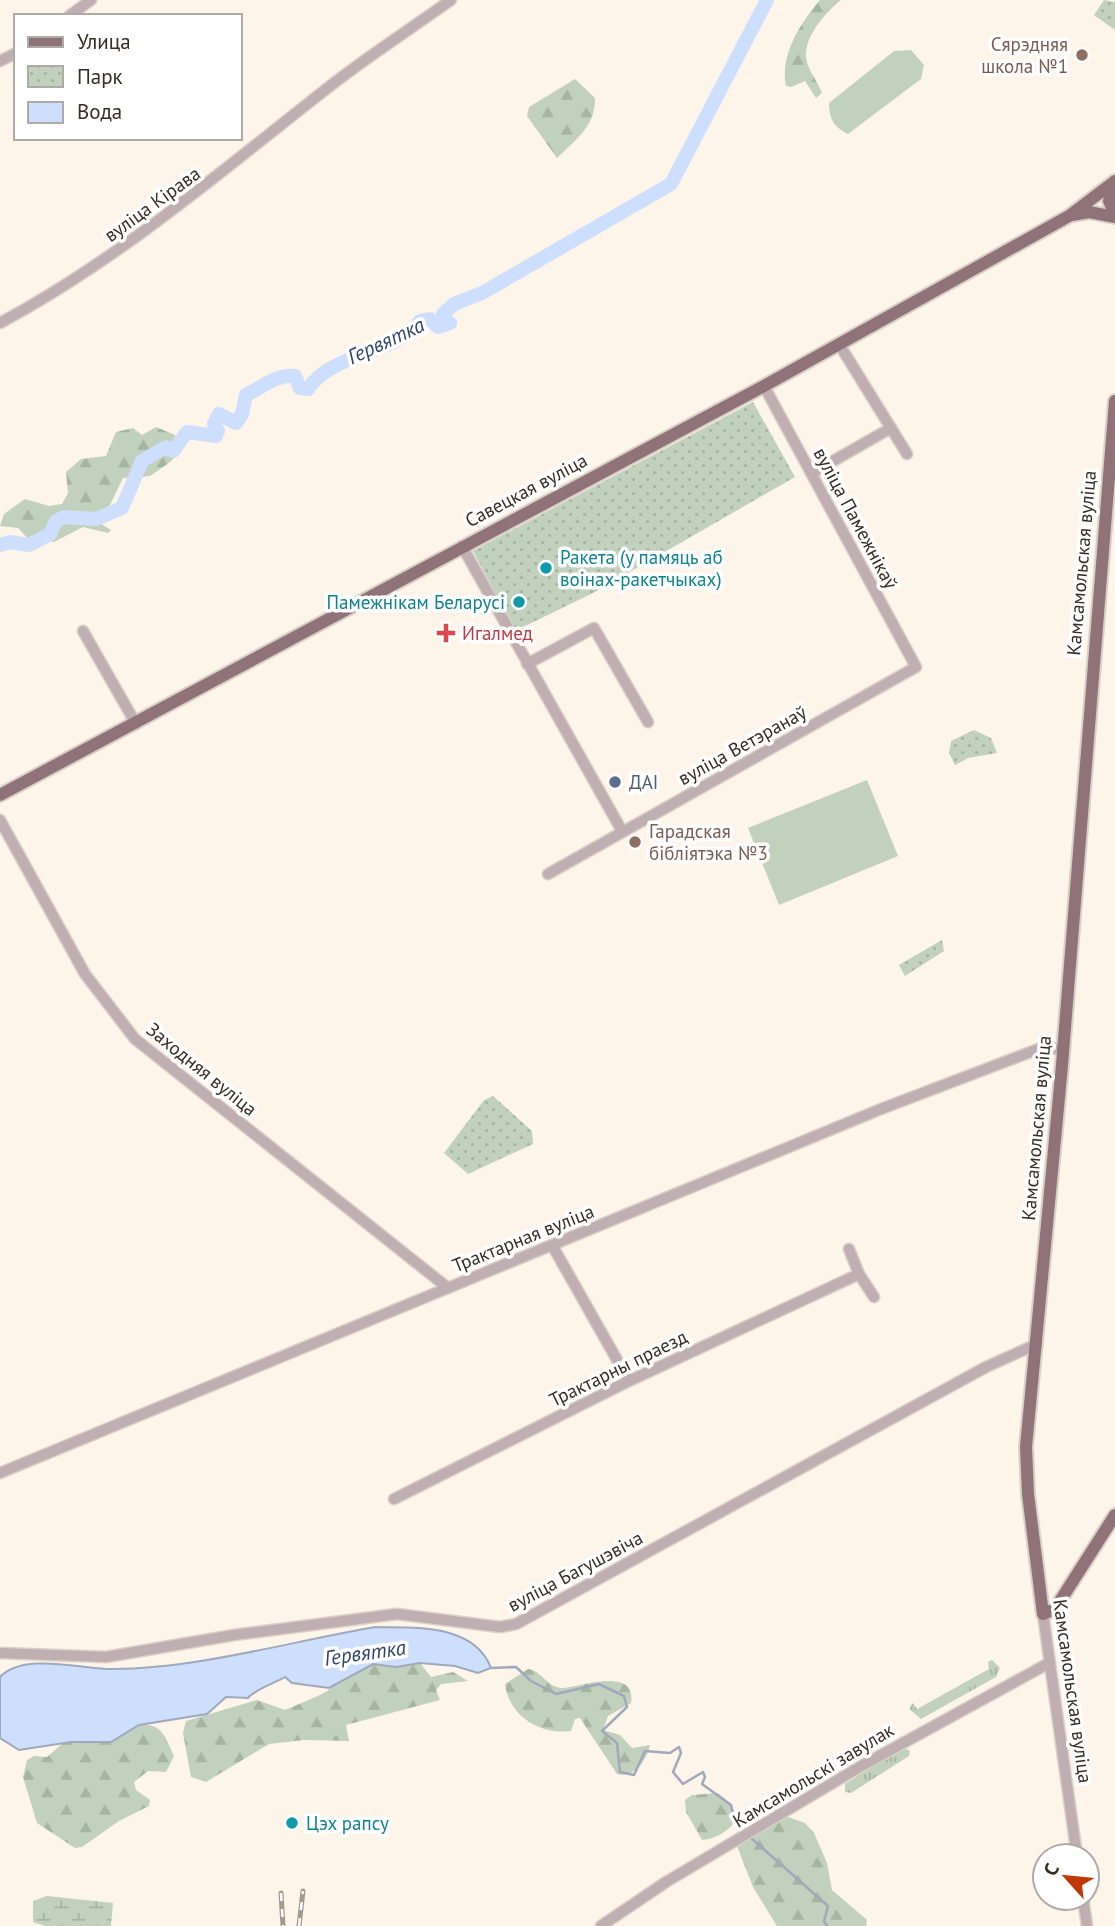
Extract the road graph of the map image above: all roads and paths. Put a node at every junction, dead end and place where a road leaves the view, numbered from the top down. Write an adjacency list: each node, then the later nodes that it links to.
1 (91, 0): 3 (street)
2 (451, 0): 7 (street, вуліца Кірава)
3 (72, 14)
4 (1114, 181): 5 (main road, Савецкая вуліца); 6 (main road)
5 (1069, 216): 6 (main road, Савецкая вуліца); 8 (main road, Савецкая вуліца)
6 (1115, 216)
7 (0, 323)
8 (839, 344): 9 (main road, Савецкая вуліца); 11 (street)
9 (764, 386): 13 (street, вуліца Памежнікаў); 14 (main road, Савецкая вуліца)
10 (1115, 401): 24 (main road, Камсамольская вуліца)
11 (891, 428): 12 (street); 13 (street)
12 (907, 454)
13 (812, 473): 17 (street, вуліца Памежнікаў)
14 (462, 546): 16 (street); 19 (main road, Савецкая вуліца)
15 (83, 631): 19 (street)
16 (527, 664): 18 (street); 22 (street)
17 (916, 667): 22 (street, вуліца Ветэранаў)
18 (648, 722)
19 (136, 724): 20 (main road, Савецкая вуліца)
20 (0, 795)
21 (0, 820): 28 (street, Заходняя вуліца)
22 (622, 831): 23 (street, вуліца Ветэранаў)
23 (548, 874)
24 (1063, 1049): 25 (street, Трактарная вуліца); 30 (main road, Камсамольская вуліца)
25 (552, 1245): 28 (street, Трактарная вуліца); 31 (street)
26 (849, 1249): 27 (street)
27 (859, 1274): 29 (street); 31 (street, Трактарны праезд)
28 (448, 1288): 32 (street, Трактарная вуліца)
29 (874, 1297)
30 (1037, 1344): 35 (main road, Камсамольская вуліца); 36 (street, вуліца Багушэвіча)
31 (629, 1381): 33 (street, Трактарны праезд)
32 (0, 1473)
33 (394, 1499)
34 (1115, 1515): 35 (main road)
35 (1043, 1614): 37 (street, Камсамольская вуліца)
36 (0, 1653)
37 (1049, 1663): 38 (street, Камсамольская вуліца); 39 (street, Камсамольскі завулак)
38 (1075, 1842)
39 (601, 1926)

